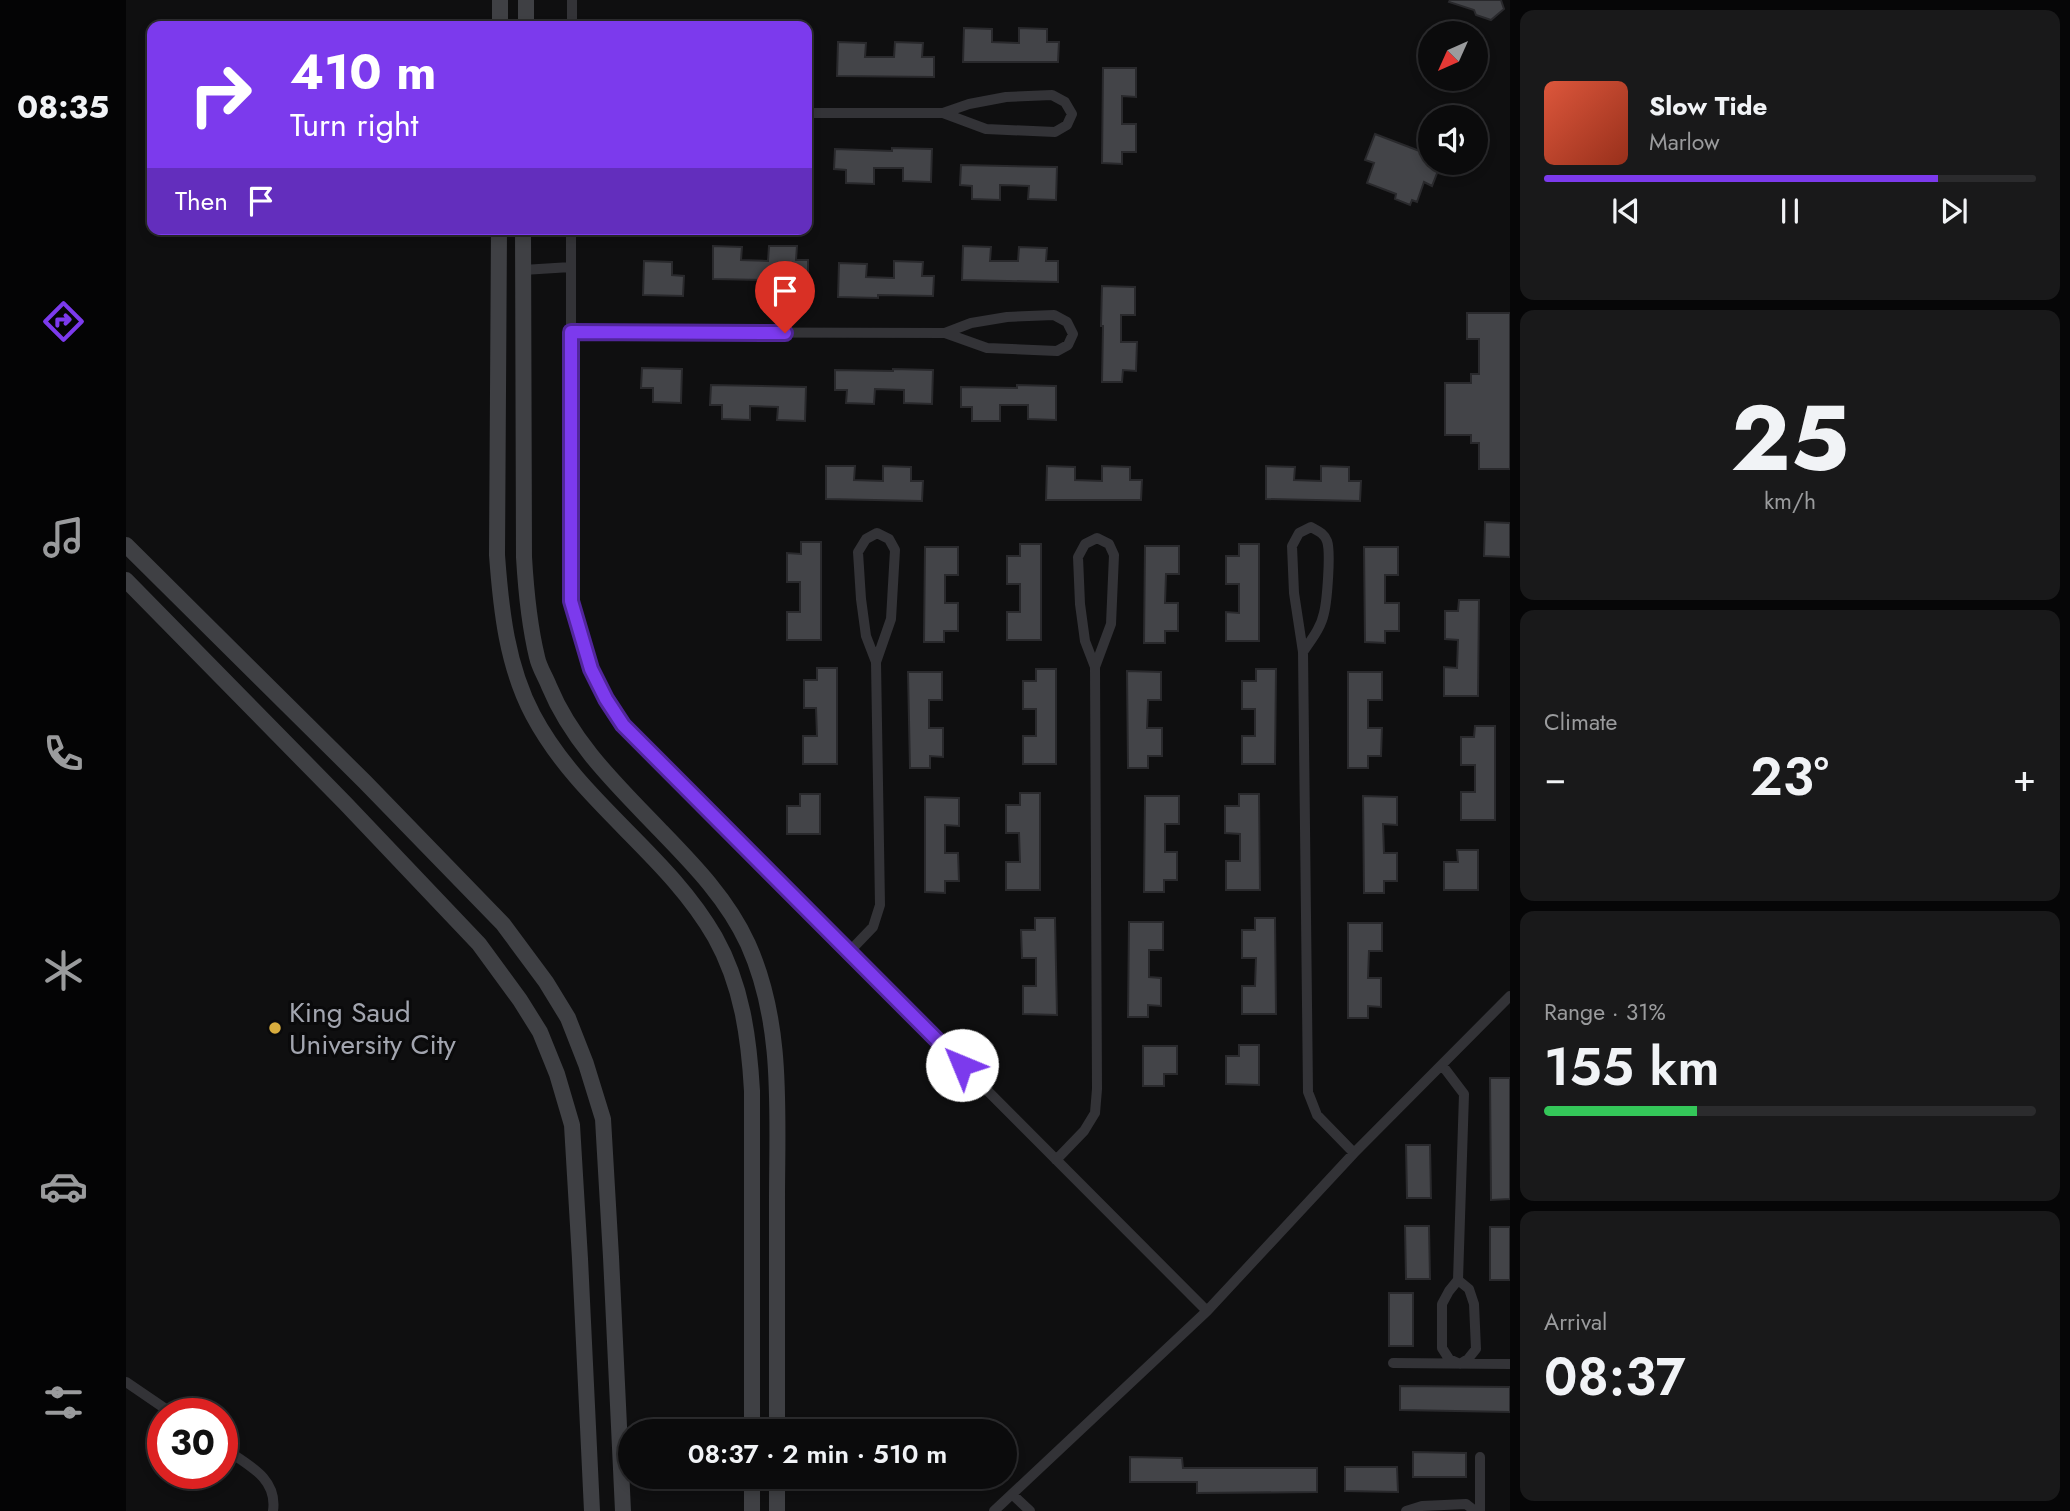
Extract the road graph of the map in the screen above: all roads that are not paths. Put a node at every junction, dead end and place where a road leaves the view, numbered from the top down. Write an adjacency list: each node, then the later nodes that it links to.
1 (500, 0): 4 (main road)
2 (526, 0): 5 (main road)
3 (572, 0): 6 (street)
4 (500, 21)
5 (526, 21)
6 (572, 21)
7 (812, 113): 8 (street)
8 (943, 113): 8 (street)
9 (499, 235): 16 (main road)
10 (523, 235): 13 (main road)
11 (571, 235): 12 (street)
12 (571, 267): 13 (street); 14 (street)
13 (523, 270): 17 (main road)
14 (571, 332): 15 (street); 23 (street)
15 (945, 333): 15 (street)
16 (498, 485): 17 (main road); 35 (main road)
17 (524, 486): 36 (main road)
18 (126, 545): 44 (main road)
19 (126, 580): 43 (main road)
20 (1303, 652): 20 (street); 26 (street)
21 (876, 662): 21 (street); 23 (street)
22 (1096, 667): 22 (street); 27 (street)
23 (849, 952): 27 (street)
24 (1510, 996): 25 (street)
25 (1443, 1065): 26 (street); 28 (street)
26 (1354, 1153): 29 (street)
27 (1056, 1160): 29 (street)
28 (1458, 1280): 31 (street); 31 (street)
29 (1207, 1311): 41 (street)
30 (1393, 1363): 31 (street)
31 (1460, 1364): 32 (street)
32 (1510, 1364)
33 (126, 1382): 34 (street)
34 (150, 1398)
35 (752, 1419)
36 (777, 1419)
37 (1480, 1457): 50 (street)
38 (238, 1458): 42 (street)
39 (752, 1489): 45 (main road)
40 (777, 1489): 46 (main road)
41 (1012, 1494): 47 (street); 48 (street)
42 (273, 1511)
43 (592, 1511)
44 (623, 1511)
45 (752, 1511)
46 (777, 1511)
47 (995, 1511)
48 (1030, 1511)
49 (1406, 1511): 50 (street)
50 (1477, 1511)

